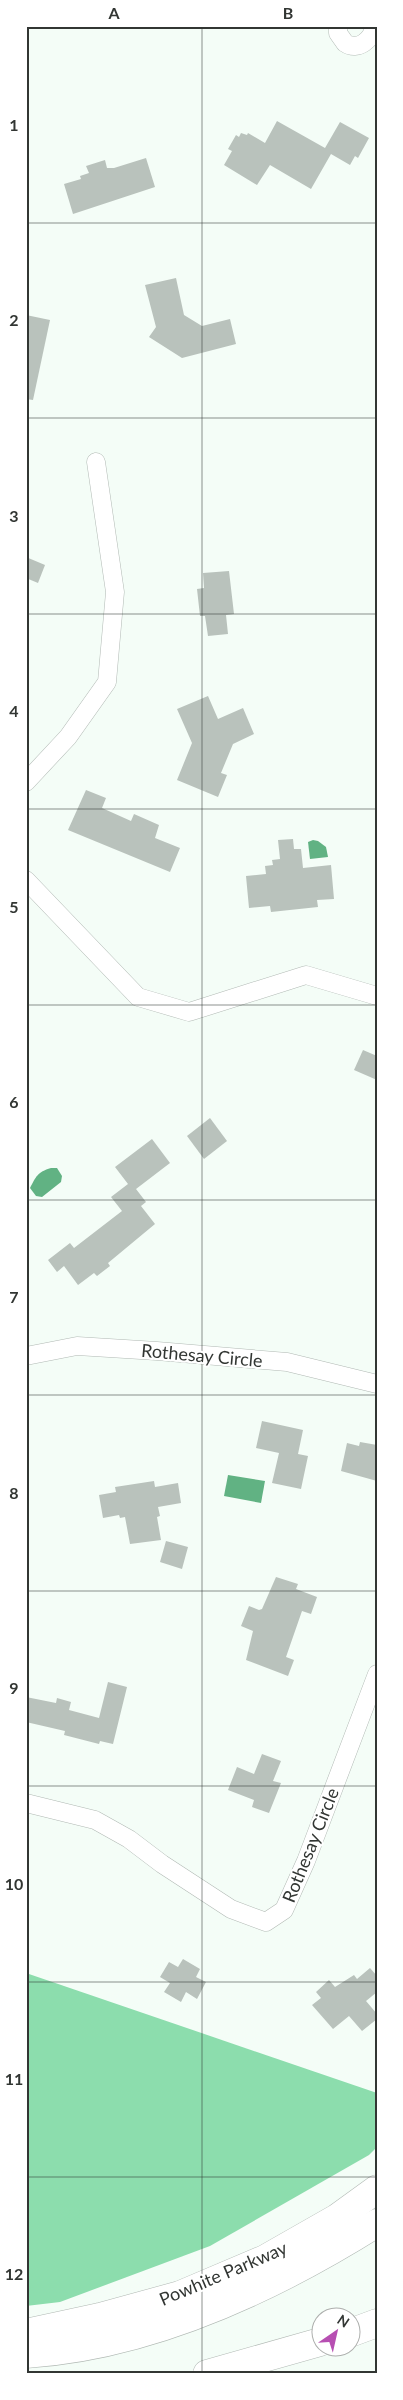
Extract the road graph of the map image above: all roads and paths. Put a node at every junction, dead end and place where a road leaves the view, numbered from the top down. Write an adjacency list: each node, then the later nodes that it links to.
1 (338, 26): 2 (street)
2 (374, 26)
3 (96, 462): 4 (street)
4 (26, 782)
5 (26, 880): 6 (street)
6 (377, 996)
7 (26, 1356): 8 (street, Rothesay Circle)
8 (377, 1384)
9 (377, 1674): 10 (street, Rothesay Circle)
10 (26, 1803)
11 (377, 2190): 15 (highway, Powhite Parkway)
12 (377, 2223): 17 (highway)
13 (377, 2323): 14 (highway)
14 (360, 2329)
15 (26, 2333)
16 (310, 2345): 18 (highway)
17 (26, 2354)
18 (207, 2374)

